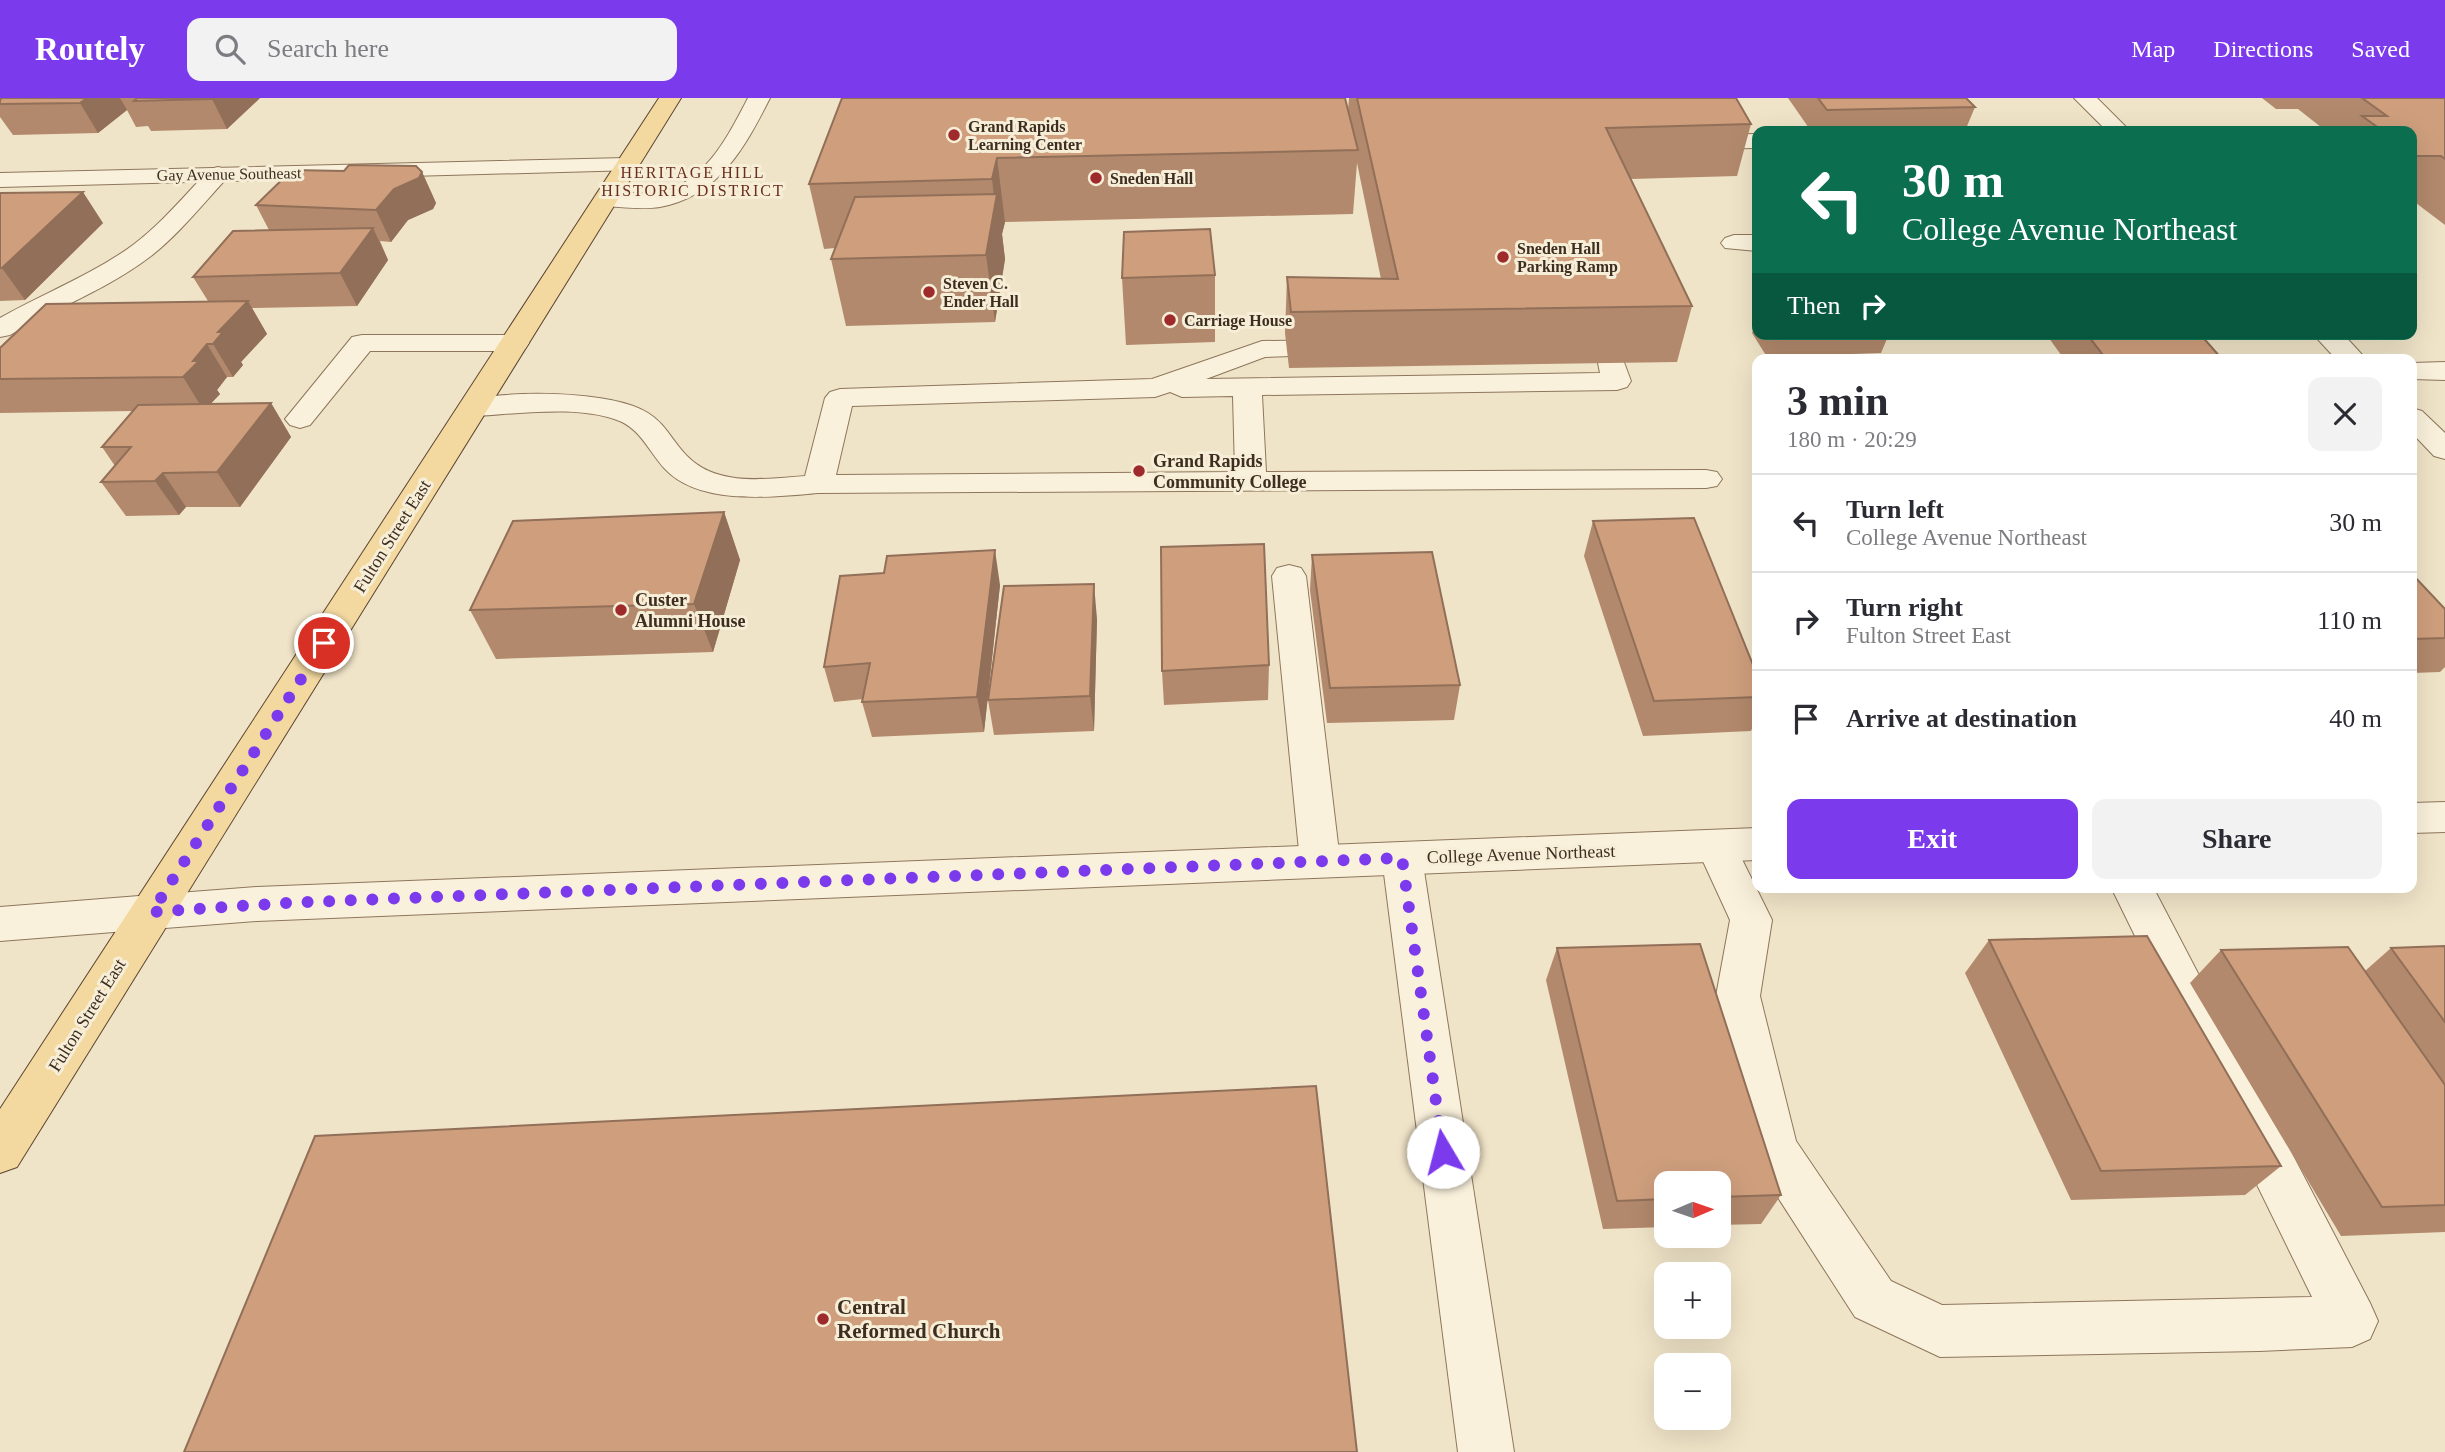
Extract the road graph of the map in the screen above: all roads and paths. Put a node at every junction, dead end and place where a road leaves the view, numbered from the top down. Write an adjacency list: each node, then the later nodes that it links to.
1 (670, 98): 7 (main road, Fulton Street East)
2 (759, 98): 10 (street)
3 (2085, 98): 4 (street)
4 (2114, 126)
5 (1752, 133): 6 (street)
6 (1677, 142)
7 (627, 165): 8 (street, Gay Avenue Southeast); 10 (main road, Fulton Street East)
8 (218, 174): 9 (street, Gay Avenue Southeast); 11 (street)
9 (0, 180)
10 (606, 199): 13 (main road, Fulton Street East)
11 (0, 329)
12 (2333, 340): 15 (street)
13 (515, 342): 21 (main road, Fulton Street East); 22 (street)
14 (1365, 347): 20 (street)
15 (2347, 354)
16 (1612, 363): 19 (street)
17 (2417, 371): 18 (street)
18 (2445, 371)
19 (1247, 387): 20 (street); 26 (street)
20 (1155, 388): 27 (street)
21 (474, 407): 27 (street); 35 (main road, Fulton Street East)
22 (300, 419)
23 (2417, 422): 24 (street)
24 (2445, 450)
25 (1706, 479): 26 (street)
26 (1251, 481): 27 (street)
27 (818, 484)
28 (1289, 576): 33 (street)
29 (2445, 817): 30 (street)
30 (2417, 818)
31 (1736, 845): 32 (street, College Avenue Northeast); 34 (street)
32 (1402, 858): 33 (street, College Avenue Northeast); 38 (street)
33 (1320, 861): 35 (street, College Avenue Northeast)
34 (2135, 893)
35 (152, 912): 36 (street, College Avenue Northeast); 37 (main road, Fulton Street East)
36 (0, 923)
37 (0, 1151)
38 (1486, 1452)

